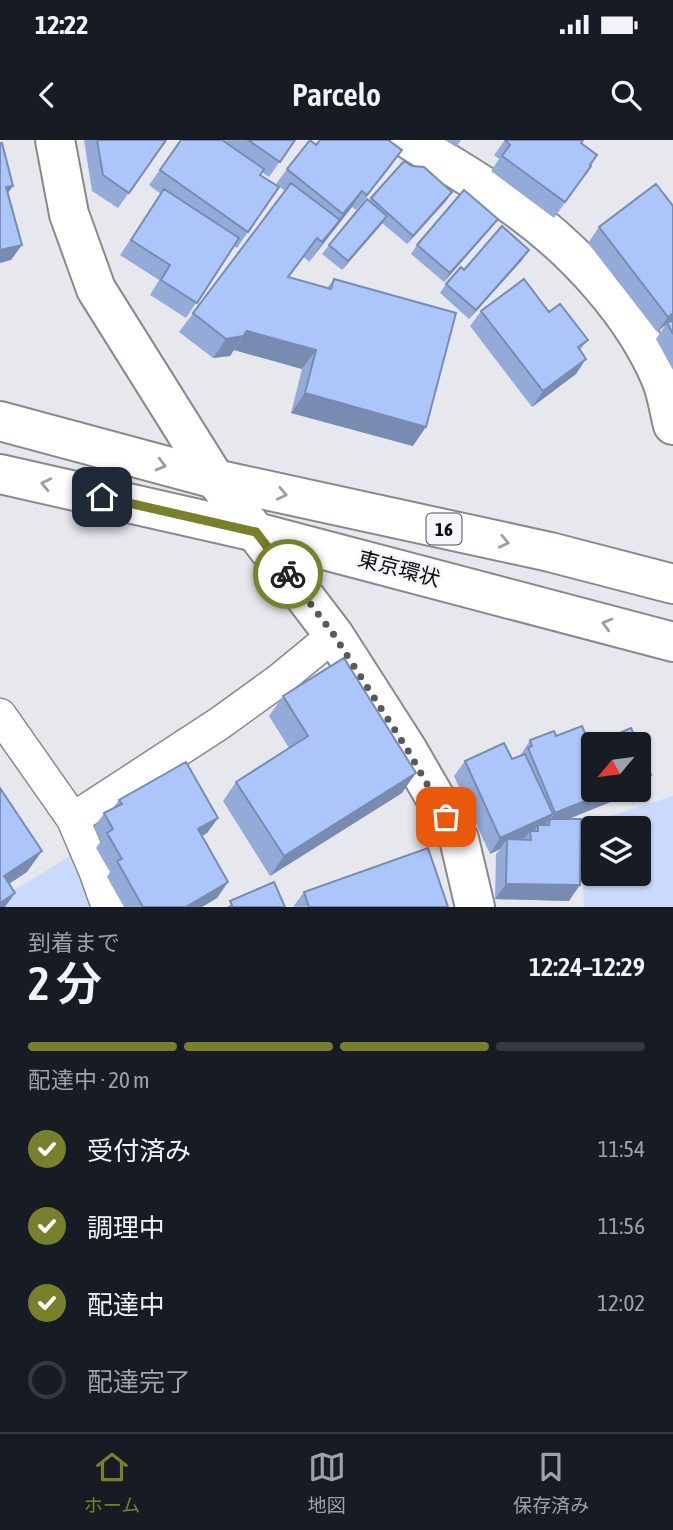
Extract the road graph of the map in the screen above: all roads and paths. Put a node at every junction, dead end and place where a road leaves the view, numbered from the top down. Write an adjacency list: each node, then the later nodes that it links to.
1 (55, 140): 6 (main road)
2 (410, 140): 4 (main road)
3 (0, 421): 6 (main road, 16, one-way to 6)
4 (673, 425)
5 (0, 474): 7 (main road, 東京環状 / 16, one-way to 5)
6 (215, 479): 7 (main road); 8 (main road, 16, one-way to 8)
7 (256, 532): 9 (main road); 10 (main road, 東京環状 / 16, one-way to 7)
8 (673, 584)
9 (334, 635): 12 (lane); 14 (main road)
10 (673, 642)
11 (0, 715): 12 (lane)
12 (74, 819): 13 (lane)
13 (108, 907)
14 (475, 907)

